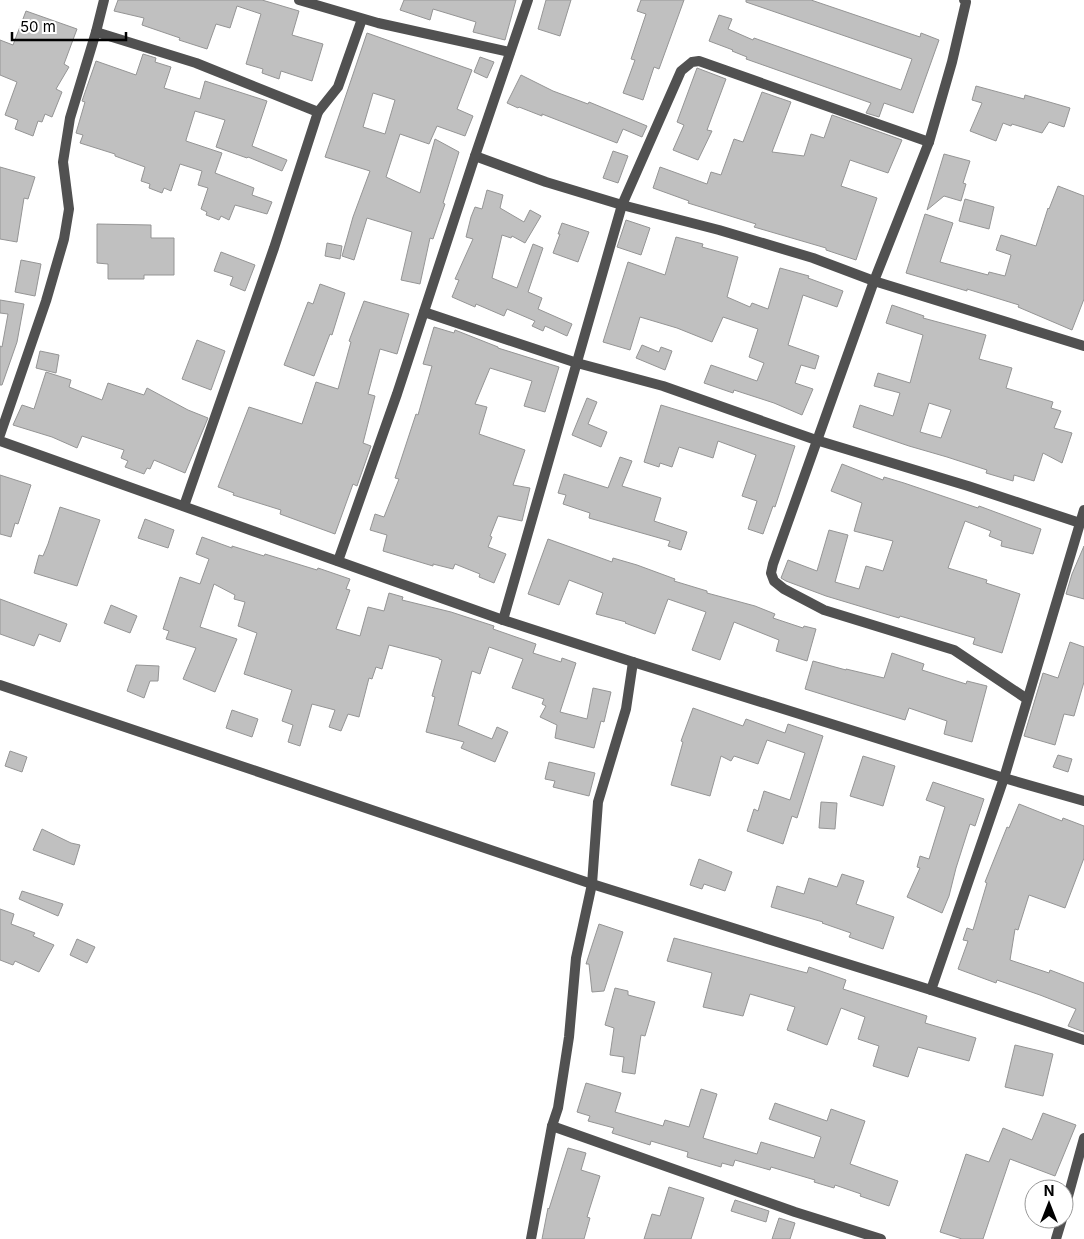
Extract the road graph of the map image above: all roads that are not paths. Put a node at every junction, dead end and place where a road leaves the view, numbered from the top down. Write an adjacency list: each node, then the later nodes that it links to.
1 (104, 0): 6 (street)
2 (299, 0): 5 (street)
3 (528, 0): 7 (street)
4 (964, 0): 9 (street)
5 (362, 19): 7 (street); 8 (street)
6 (96, 32): 8 (street); 16 (street)
7 (510, 52): 10 (street)
8 (318, 112): 19 (street)
9 (929, 142): 11 (street); 12 (street)
10 (475, 156): 11 (street); 13 (street)
11 (622, 205): 12 (street); 15 (street)
12 (874, 281): 14 (street); 17 (street)
13 (424, 312): 15 (street); 22 (street)
14 (1084, 346)
15 (577, 363): 17 (street); 23 (street)
16 (0, 435)
17 (816, 440): 21 (street); 26 (street)
18 (0, 441): 19 (street)
19 (184, 506): 22 (street)
20 (1084, 510): 21 (street)
21 (1080, 523): 26 (street)
22 (338, 561): 23 (street)
23 (503, 620): 24 (street)
24 (633, 662): 27 (street); 29 (street)
25 (0, 684): 29 (street)
26 (1027, 699): 27 (street)
27 (1004, 778): 28 (street); 30 (street)
28 (1084, 801)
29 (592, 884): 30 (street); 32 (street)
30 (931, 990): 31 (street)
31 (1084, 1040)
32 (552, 1126): 35 (street); 36 (street)
33 (1084, 1138): 34 (street)
34 (1073, 1179)
35 (531, 1239)
36 (881, 1239)

